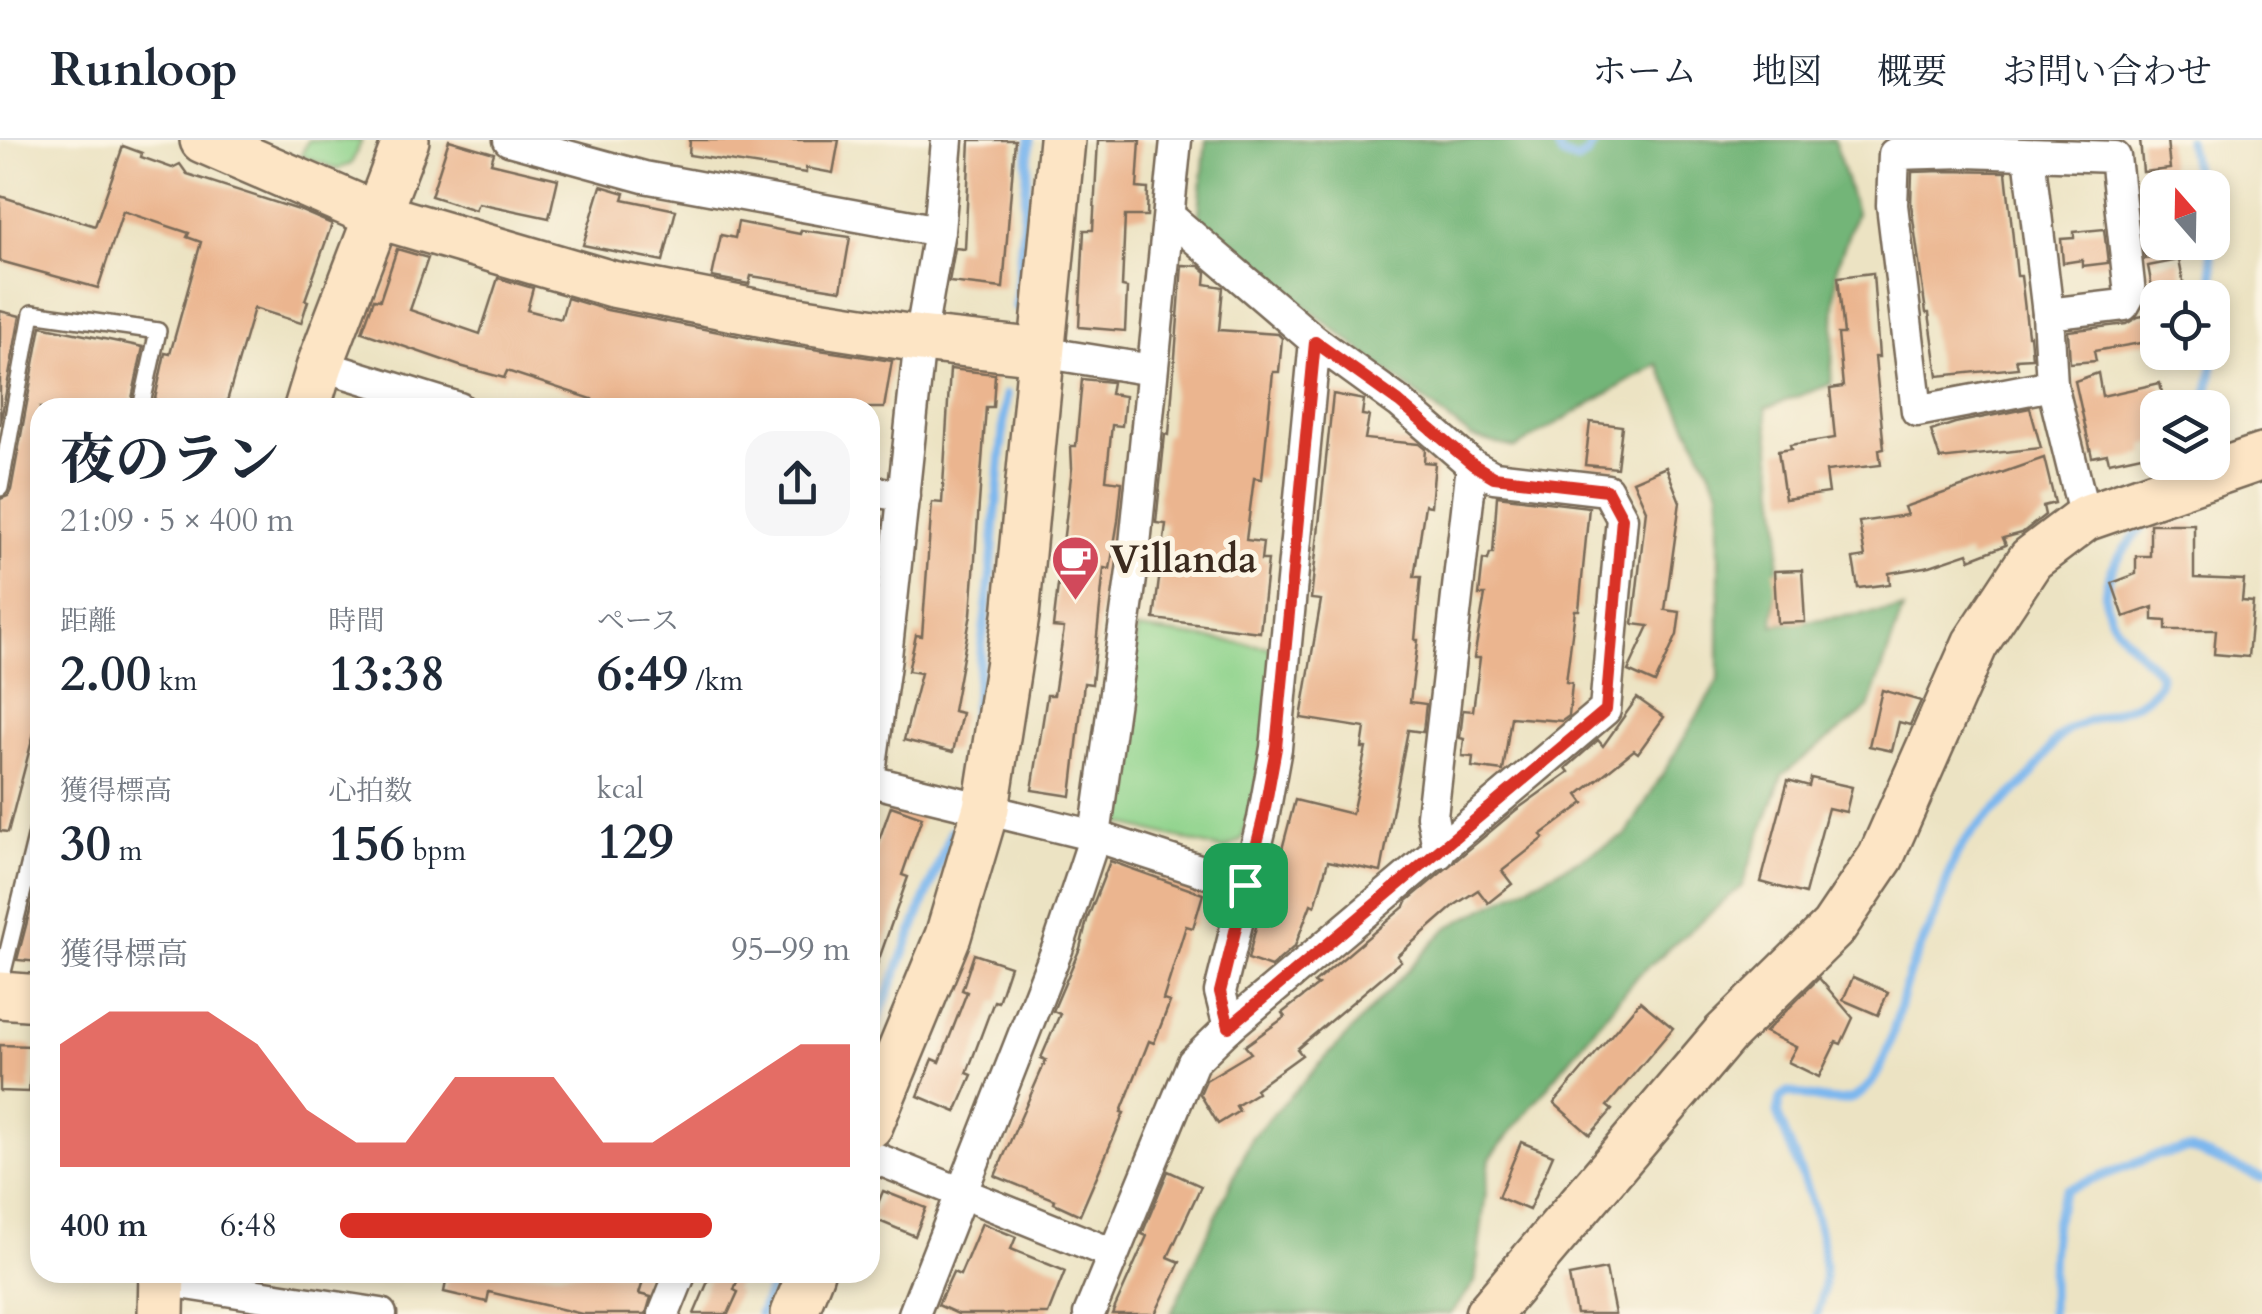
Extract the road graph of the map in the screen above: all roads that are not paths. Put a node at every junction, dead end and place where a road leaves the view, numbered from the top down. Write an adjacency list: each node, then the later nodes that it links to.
1 (205, 140): 8 (street)
2 (406, 140): 8 (street)
3 (509, 140): 10 (street)
4 (947, 140): 10 (street)
5 (1062, 140): 14 (street)
6 (1176, 140): 9 (street)
7 (2028, 155): 11 (street); 11 (street); 17 (street)
8 (376, 215): 12 (street); 16 (street)
9 (1170, 218): 13 (street); 15 (street)
10 (938, 231): 12 (street)
11 (2048, 314): 17 (street)
12 (920, 339): 14 (street); 24 (street)
13 (1315, 342): 21 (street); 32 (street)
14 (1041, 352): 15 (street); 28 (street)
15 (1152, 370): 29 (street)
16 (313, 386): 19 (street)
17 (2052, 386): 25 (street)
18 (143, 398): 22 (lane)
19 (392, 398)
20 (2262, 457): 25 (street)
21 (1472, 464): 30 (street); 30 (street)
22 (0, 488)
23 (880, 492): 24 (street)
24 (904, 496): 26 (street)
25 (2085, 518): 49 (street)
26 (880, 643)
27 (880, 783): 28 (street)
28 (986, 808): 29 (street); 37 (street)
29 (1095, 836): 32 (street); 39 (street)
30 (1439, 853): 36 (street)
31 (30, 862): 33 (lane)
32 (1245, 885): 36 (street)
33 (0, 984)
34 (0, 995): 35 (street)
35 (30, 997)
36 (1229, 1027): 40 (street)
37 (880, 1100)
38 (880, 1160): 39 (street)
39 (962, 1194): 40 (street); 47 (street)
40 (1113, 1254): 48 (street)
41 (677, 1283): 45 (street)
42 (807, 1283): 46 (street)
43 (161, 1289): 44 (street)
44 (381, 1314)
45 (664, 1314)
46 (794, 1314)
47 (914, 1314)
48 (1089, 1314)
49 (1488, 1314)

